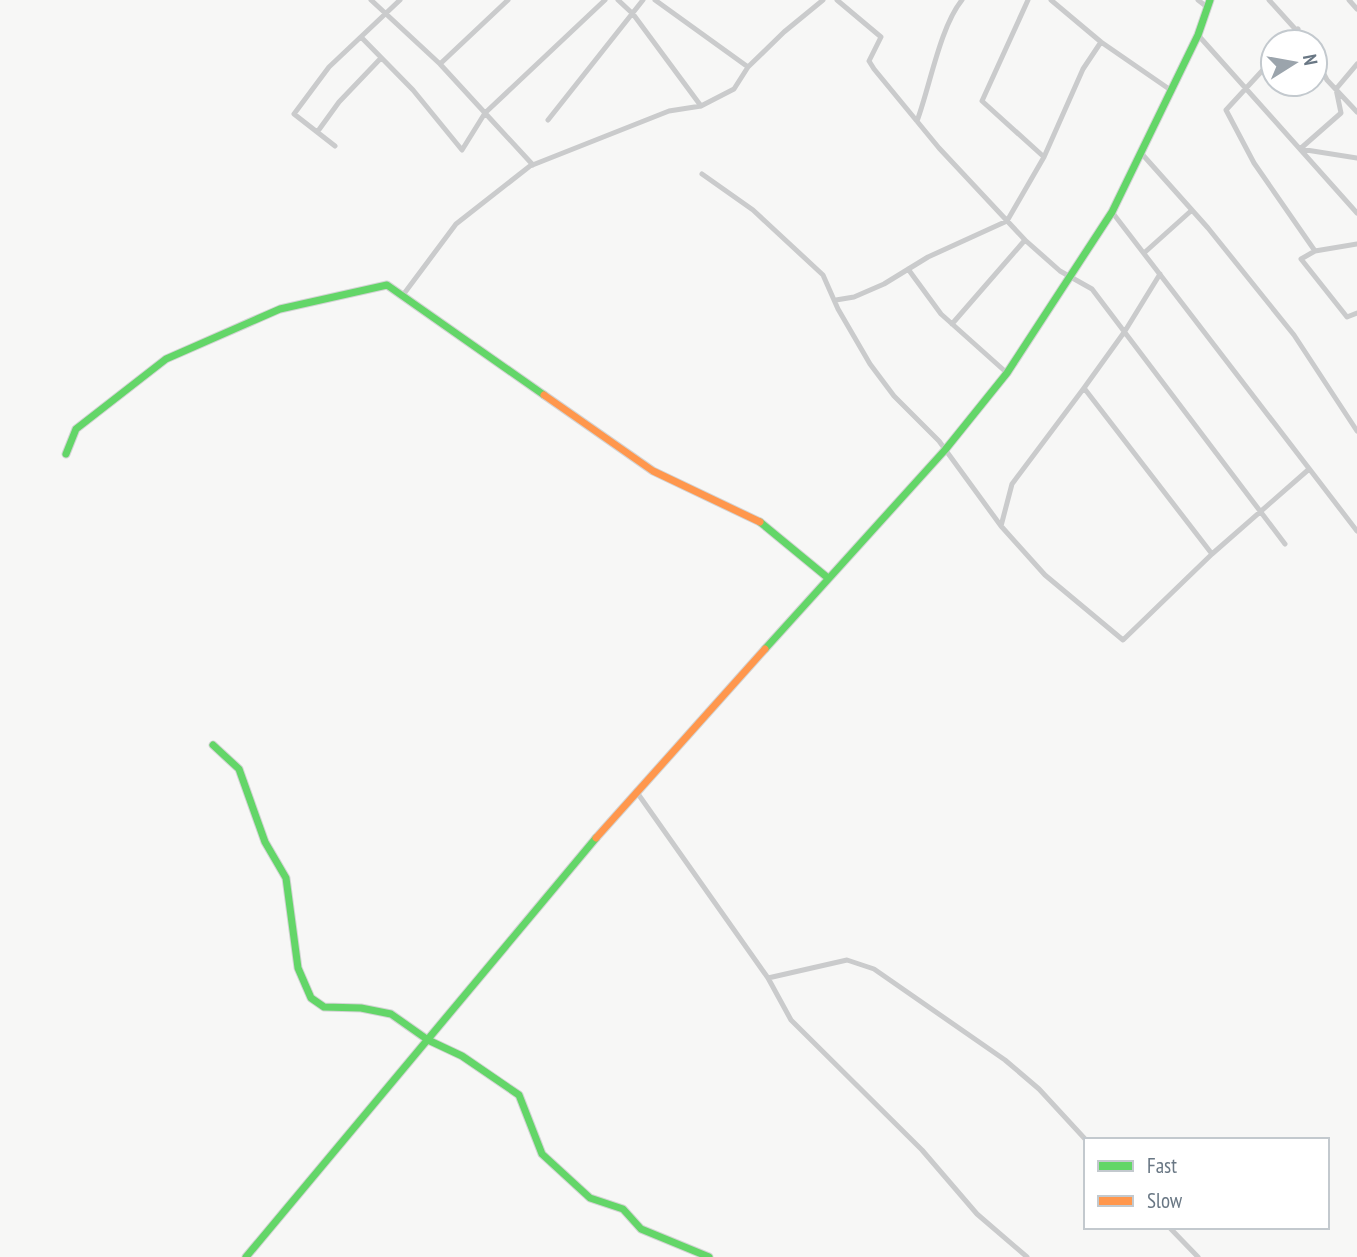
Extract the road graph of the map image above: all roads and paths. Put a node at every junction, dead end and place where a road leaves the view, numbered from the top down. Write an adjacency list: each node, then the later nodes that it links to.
1 (371, 0): 18 (street)
2 (400, 0): 18 (street)
3 (508, 0): 25 (street)
4 (605, 0): 35 (street)
5 (618, 0): 19 (street)
6 (643, 0): 19 (street)
7 (655, 0): 27 (street)
8 (822, 0): 27 (street)
9 (836, 0): 37 (street)
10 (962, 0): 37 (street)
11 (1028, 0): 42 (street)
12 (1051, 0): 23 (street)
13 (1198, 0): 16 (street)
14 (1269, 0): 20 (street)
15 (1349, 0): 17 (street)
16 (1208, 4): 21 (street)
17 (1357, 9)
18 (385, 13): 22 (street); 25 (street)
19 (633, 14): 33 (street); 36 (street)
20 (1297, 28)
21 (1198, 35): 31 (street); 32 (street)
22 (361, 37): 24 (street); 38 (street)
23 (1101, 41): 32 (street); 42 (street)
24 (381, 58): 35 (street); 38 (street)
25 (440, 64): 35 (street)
26 (1357, 64): 30 (street)
27 (748, 67): 33 (street)
28 (1259, 76): 31 (street)
29 (1329, 78): 30 (street)
30 (1336, 89): 34 (street); 40 (street)
31 (1247, 90): 40 (street); 52 (street)
32 (1172, 91): 41 (street)
33 (701, 106): 44 (street)
34 (1357, 112)
35 (485, 113): 44 (street)
36 (548, 120)
37 (917, 121): 49 (street)
38 (318, 131): 39 (street)
39 (335, 146)
40 (1300, 149): 43 (street); 48 (street)
41 (1142, 154): 46 (street); 47 (street)
42 (1044, 157): 49 (street)
43 (1357, 158)
44 (533, 165): 57 (street)
45 (702, 174): 58 (street)
46 (1192, 211): 53 (street); 64 (street)
47 (1112, 212): 53 (street); 56 (street)
48 (1357, 213)
49 (1007, 222): 50 (street); 54 (street)
50 (1025, 240): 56 (street); 60 (street)
51 (1357, 244): 52 (street)
52 (1315, 251): 59 (street)
53 (1144, 253): 55 (street)
54 (908, 269): 58 (street); 60 (street)
55 (1160, 274): 61 (street); 67 (street)
56 (1068, 275): 61 (street); 62 (street)
57 (403, 295): 66 (street); 73 (street)
58 (836, 300): 65 (street)
59 (1357, 313)
60 (952, 324): 62 (street)
61 (1125, 331): 63 (street); 68 (street)
62 (1007, 373): 65 (street)
63 (1084, 388): 69 (street); 72 (street)
64 (1357, 430)
65 (945, 450): 69 (street); 73 (street)
66 (66, 454)
67 (1308, 470): 68 (street); 70 (street)
68 (1260, 510): 71 (street); 72 (street)
69 (1001, 526): 72 (street)
70 (1357, 531)
71 (1285, 544)
72 (1212, 554)
73 (828, 578): 75 (street)
74 (213, 745): 77 (street)
75 (636, 791): 76 (street); 77 (street)
76 (768, 978): 78 (street); 82 (street)
77 (428, 1040): 80 (street); 81 (street)
78 (1084, 1138)
79 (1171, 1229): 83 (street)
80 (246, 1257)
81 (709, 1257)
82 (1027, 1257)
83 (1198, 1257)

